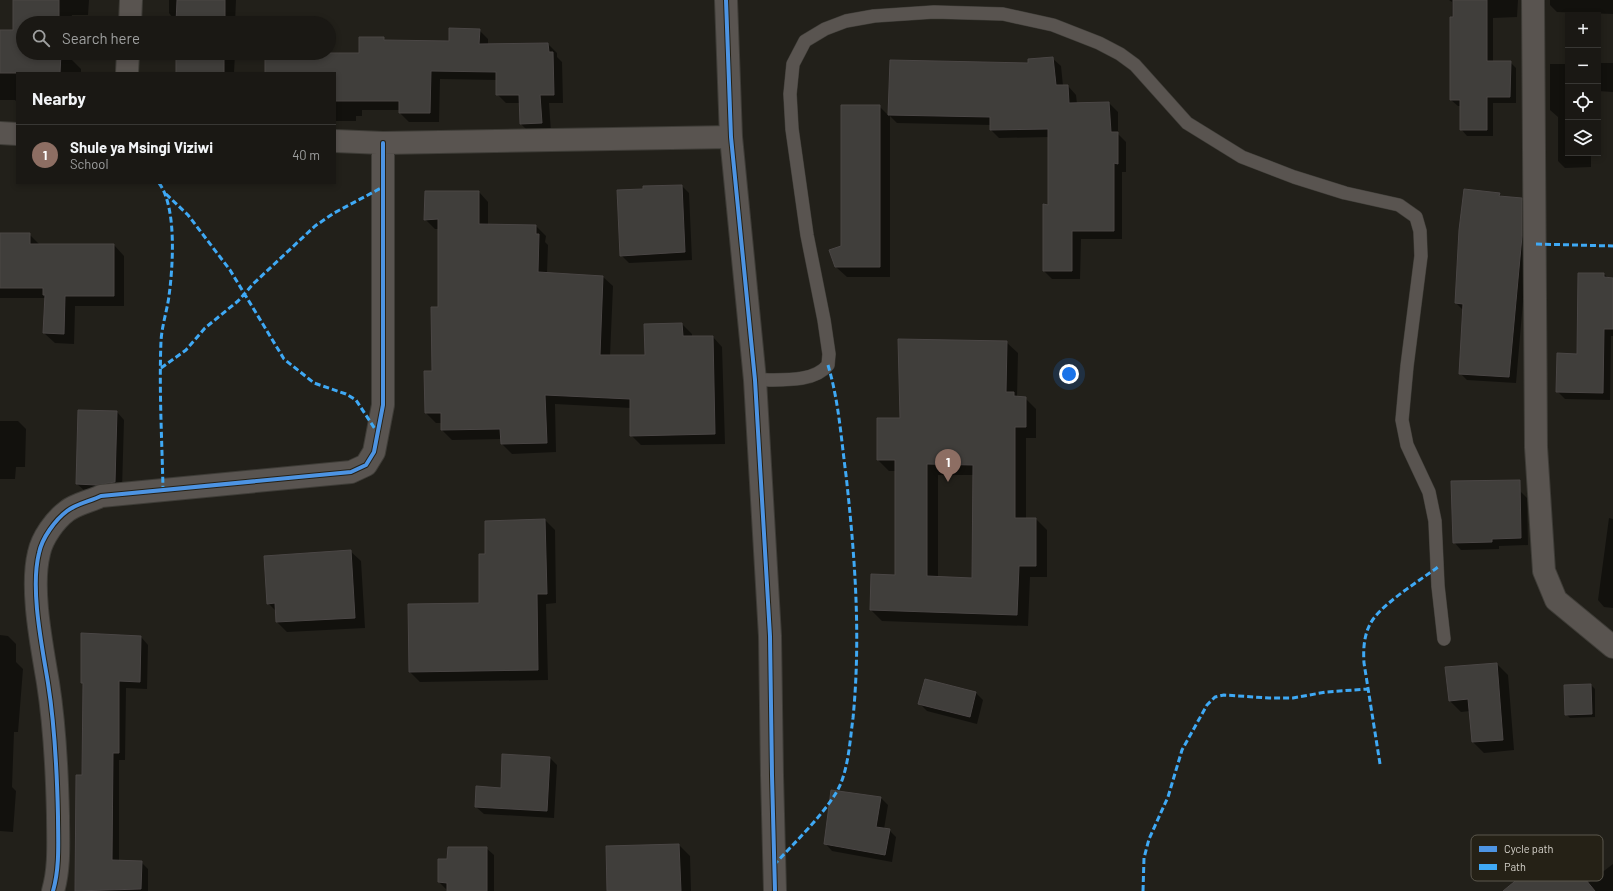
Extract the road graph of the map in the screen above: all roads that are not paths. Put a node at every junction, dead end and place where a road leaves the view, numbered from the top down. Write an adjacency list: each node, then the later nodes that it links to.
1 (131, 0): 4 (street)
2 (726, 0): 9 (street)
3 (1534, 0): 14 (street)
4 (130, 16)
5 (128, 60): 6 (street)
6 (127, 72)
7 (0, 133): 8 (street)
8 (16, 134)
9 (731, 136): 11 (street); 12 (street)
10 (336, 141): 11 (street)
11 (383, 143): 15 (street)
12 (755, 380): 13 (lane); 16 (street)
13 (1444, 639)
14 (1613, 647)
15 (53, 891)
16 (775, 891)

